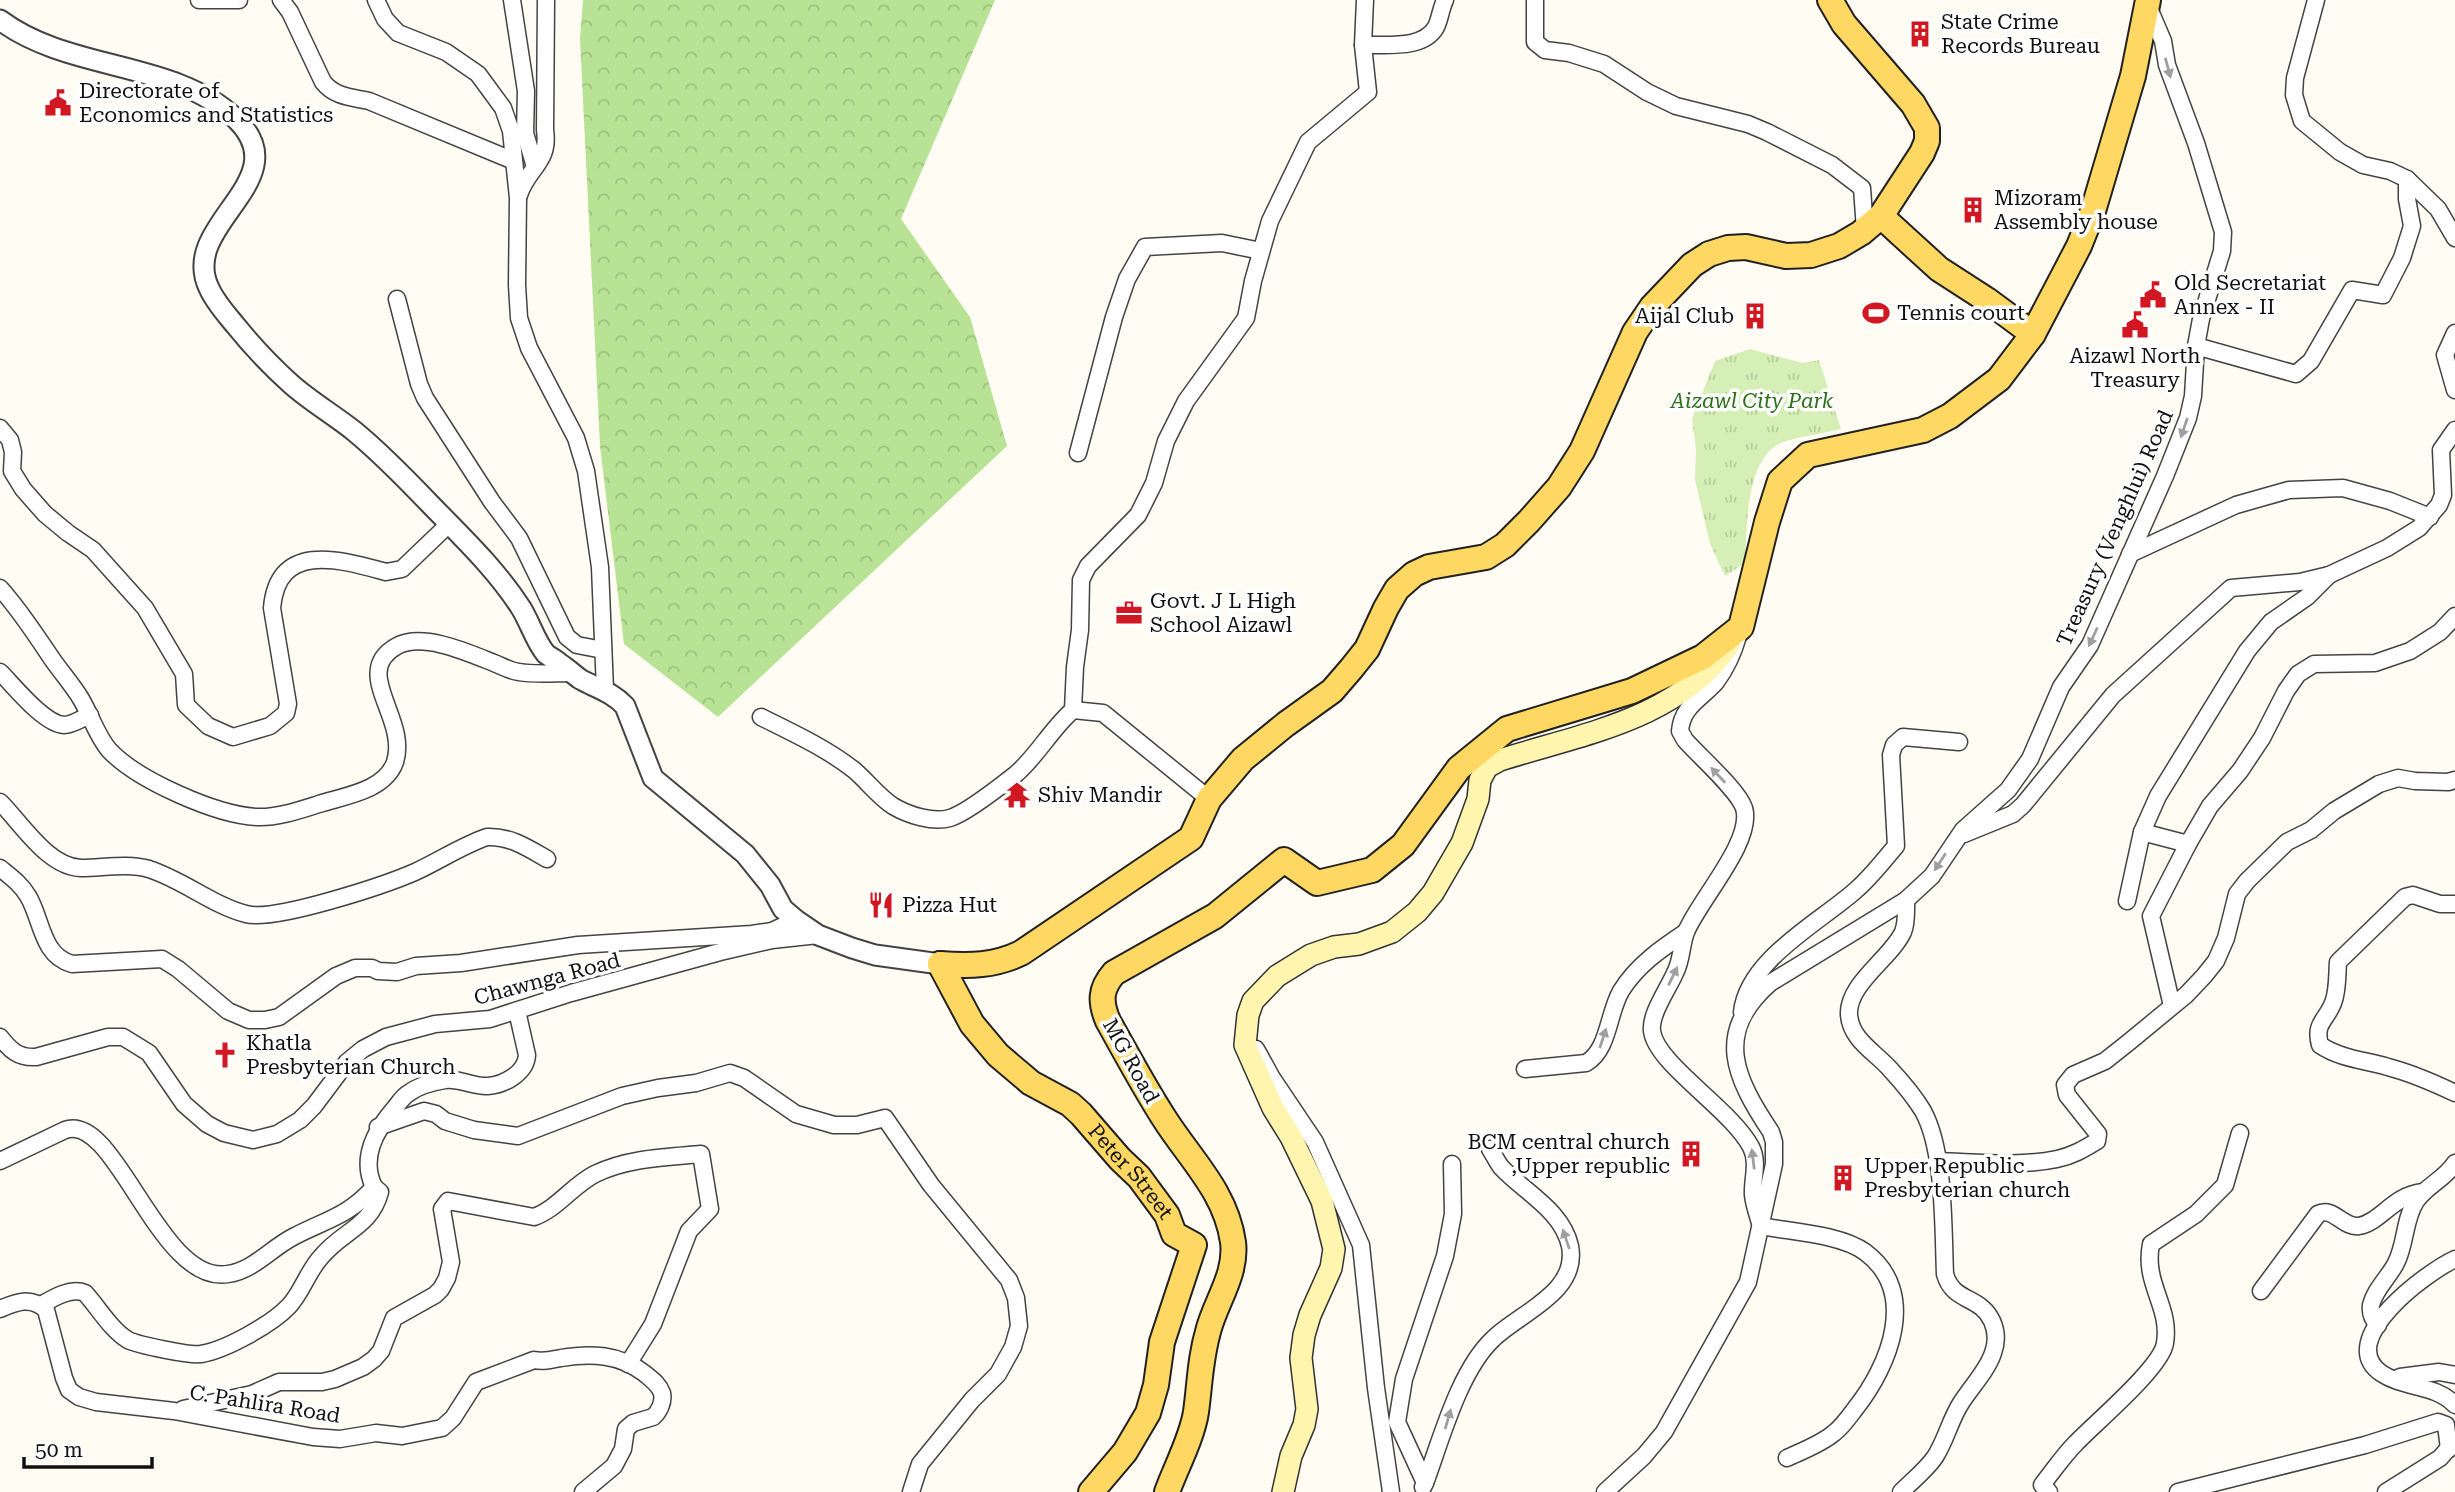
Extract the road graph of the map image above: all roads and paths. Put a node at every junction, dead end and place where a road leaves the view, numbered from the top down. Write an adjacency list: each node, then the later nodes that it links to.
1 (199, 0): 2 (street)
2 (239, 0)
3 (281, 0): 15 (street)
4 (376, 0): 15 (street)
5 (512, 0): 16 (street)
6 (546, 0): 16 (street)
7 (1365, 0): 14 (street)
8 (1445, 0): 14 (street)
9 (1535, 0): 19 (street)
10 (1830, 0): 19 (main road)
11 (2316, 0): 17 (street)
12 (2148, 2): 24 (main road); 25 (street, Treasury (Venghlui) Road, one-way to 25)
13 (0, 20): 32 (street)
14 (1363, 46): 21 (street)
15 (514, 161): 18 (street)
16 (535, 167): 18 (street)
17 (2407, 179): 20 (street); 25 (street)
18 (518, 198): 38 (street)
19 (1873, 223): 24 (main road); 47 (main road)
20 (2455, 238)
21 (1261, 251): 29 (street); 42 (street)
22 (397, 299): 38 (street)
23 (2455, 333): 26 (street)
24 (2033, 334): 37 (main road)
25 (2196, 346): 33 (street, Treasury (Venghlui) Road, one-way to 33)
26 (2455, 390)
27 (0, 428): 32 (street)
28 (2455, 430): 30 (street)
29 (1078, 453)
30 (2450, 496): 31 (street)
31 (2430, 517): 33 (street); 34 (street)
32 (449, 523): 40 (street)
33 (2130, 554): 50 (street, Treasury (Venghlui) Road, one-way to 50)
34 (2329, 575): 49 (street); 50 (street)
35 (0, 588): 43 (street)
36 (2455, 617): 51 (street)
37 (1741, 627): 58 (street, one-way to 37); 64 (main road); 94 (main road, MG Road)
38 (603, 650): 41 (street)
39 (0, 671): 43 (street)
40 (572, 673): 41 (street); 43 (street)
41 (605, 690): 57 (street)
42 (1073, 710): 44 (street); 47 (street)
43 (90, 715)
44 (761, 717)
45 (1959, 741): 63 (street)
46 (2455, 780): 61 (street)
47 (1209, 799): 60 (main road)
48 (0, 802): 52 (street)
49 (2142, 832): 51 (street); 55 (street)
50 (1958, 836): 54 (street, Treasury (Venghlui) Road, one-way to 54)
51 (2188, 844): 61 (street)
52 (547, 859)
53 (0, 869): 57 (street)
54 (1906, 900): 63 (street, Treasury (Venghlui) Road); 72 (street)
55 (2127, 901)
56 (2455, 904): 67 (street)
57 (796, 920): 59 (street)
58 (1686, 932): 66 (street, one-way to 58); 77 (street, one-way to 58)
59 (818, 935): 60 (street); 62 (street, Chawnga Road)
60 (940, 964): 93 (main road, Peter Street)
61 (2172, 1006): 72 (street)
62 (517, 1011): 65 (street, Chawnga Road); 68 (street)
63 (1741, 1018): 77 (street)
64 (1245, 1029): 95 (main road); 96 (street)
65 (0, 1037)
66 (1525, 1069)
67 (2455, 1093)
68 (379, 1127): 75 (street); 92 (street)
69 (2240, 1133): 99 (street)
70 (1490, 1149): 90 (street, one-way to 70)
71 (0, 1161): 75 (street)
72 (1937, 1161): 98 (street)
73 (2455, 1163): 76 (street)
74 (1452, 1164): 90 (street)
75 (374, 1187): 80 (street)
76 (2423, 1192): 79 (street); 82 (street)
77 (1761, 1226): 89 (street); 97 (street)
78 (2455, 1259): 82 (street)
79 (2261, 1291)
80 (41, 1305): 81 (street); 87 (street, C. Pahlira Road)
81 (0, 1309)
82 (2378, 1325): 85 (street)
83 (628, 1364): 87 (street, C. Pahlira Road); 87 (street); 91 (street, C. Pahlira Road)
84 (2455, 1375): 85 (street)
85 (2390, 1378): 86 (street)
86 (2455, 1405)
87 (174, 1411)
88 (2452, 1444): 100 (street); 101 (street)
89 (1787, 1458)
90 (1423, 1487)
91 (583, 1492)
92 (911, 1492)
93 (1091, 1492)
94 (1167, 1492)
95 (1283, 1492)
96 (1391, 1492)
97 (1605, 1492)
98 (1901, 1492)
99 (2049, 1492)
100 (2178, 1492)
101 (2386, 1492)

